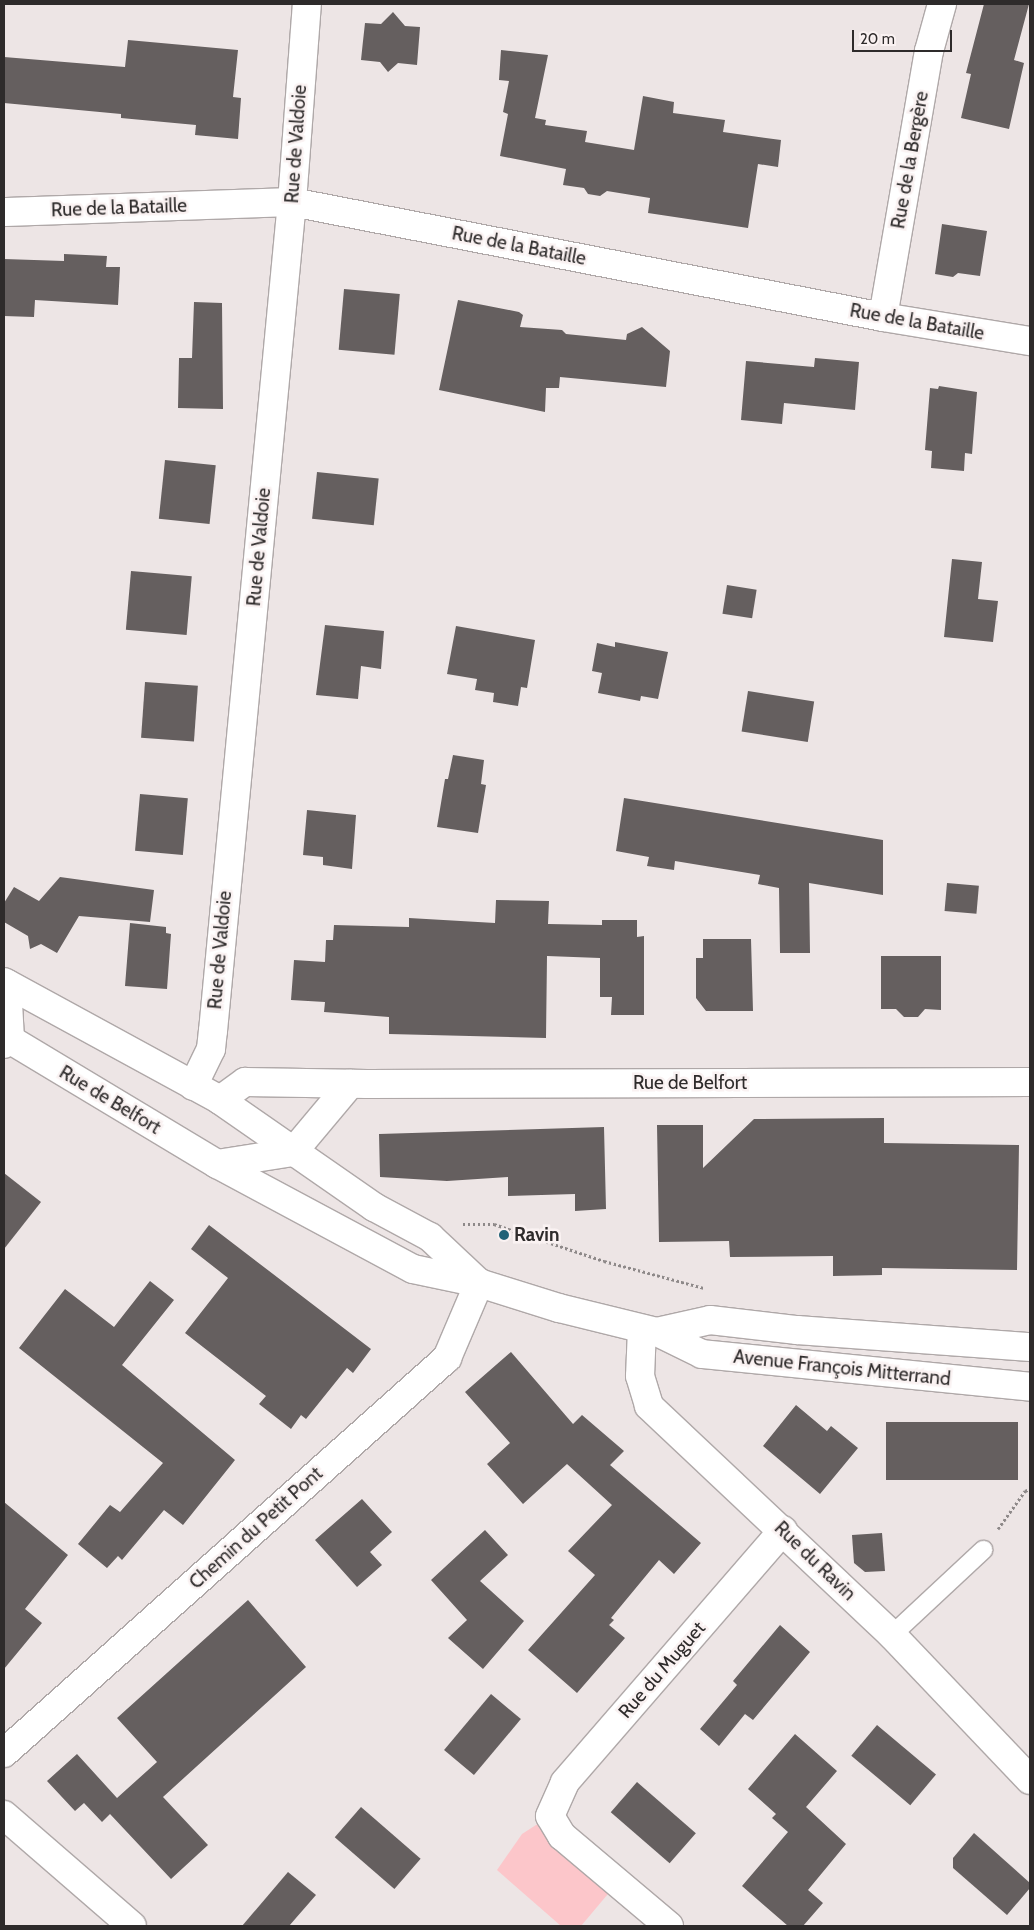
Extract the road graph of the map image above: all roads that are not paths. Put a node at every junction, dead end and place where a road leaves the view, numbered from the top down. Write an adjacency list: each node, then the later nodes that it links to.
1 (307, 4): 3 (street, Rue de Valdoie)
2 (942, 4): 5 (street, Rue de la Bergère)
3 (292, 202): 4 (street, Rue de la Bataille); 5 (street, Rue de la Bataille); 11 (street, Rue de Valdoie)
4 (4, 212)
5 (883, 317): 6 (street, Rue de la Bataille)
6 (1030, 341)
7 (5, 983): 8 (street); 11 (street)
8 (6, 1040): 14 (street, Rue de Belfort)
9 (1030, 1082): 10 (street, Rue de Belfort)
10 (350, 1084): 12 (street, Rue de Belfort); 13 (street)
11 (194, 1086): 12 (street)
12 (220, 1100): 13 (street)
13 (294, 1152): 14 (street); 15 (street, Avenue François Mitterrand)
14 (217, 1164): 15 (street, Avenue François Mitterrand)
15 (479, 1283): 16 (street, Avenue François Mitterrand); 22 (street, Chemin du Petit Pont)
16 (650, 1331): 17 (street, Avenue François Mitterrand); 18 (street, Avenue François Mitterrand); 19 (street, Rue du Ravin)
17 (1030, 1347)
18 (1030, 1387)
19 (783, 1530): 21 (street, Rue du Ravin); 26 (street, Rue du Muguet)
20 (984, 1550): 21 (lane)
21 (892, 1635): 23 (street, Rue du Ravin)
22 (4, 1753)
23 (1030, 1780)
24 (4, 1815): 25 (street)
25 (132, 1926)
26 (669, 1926)

